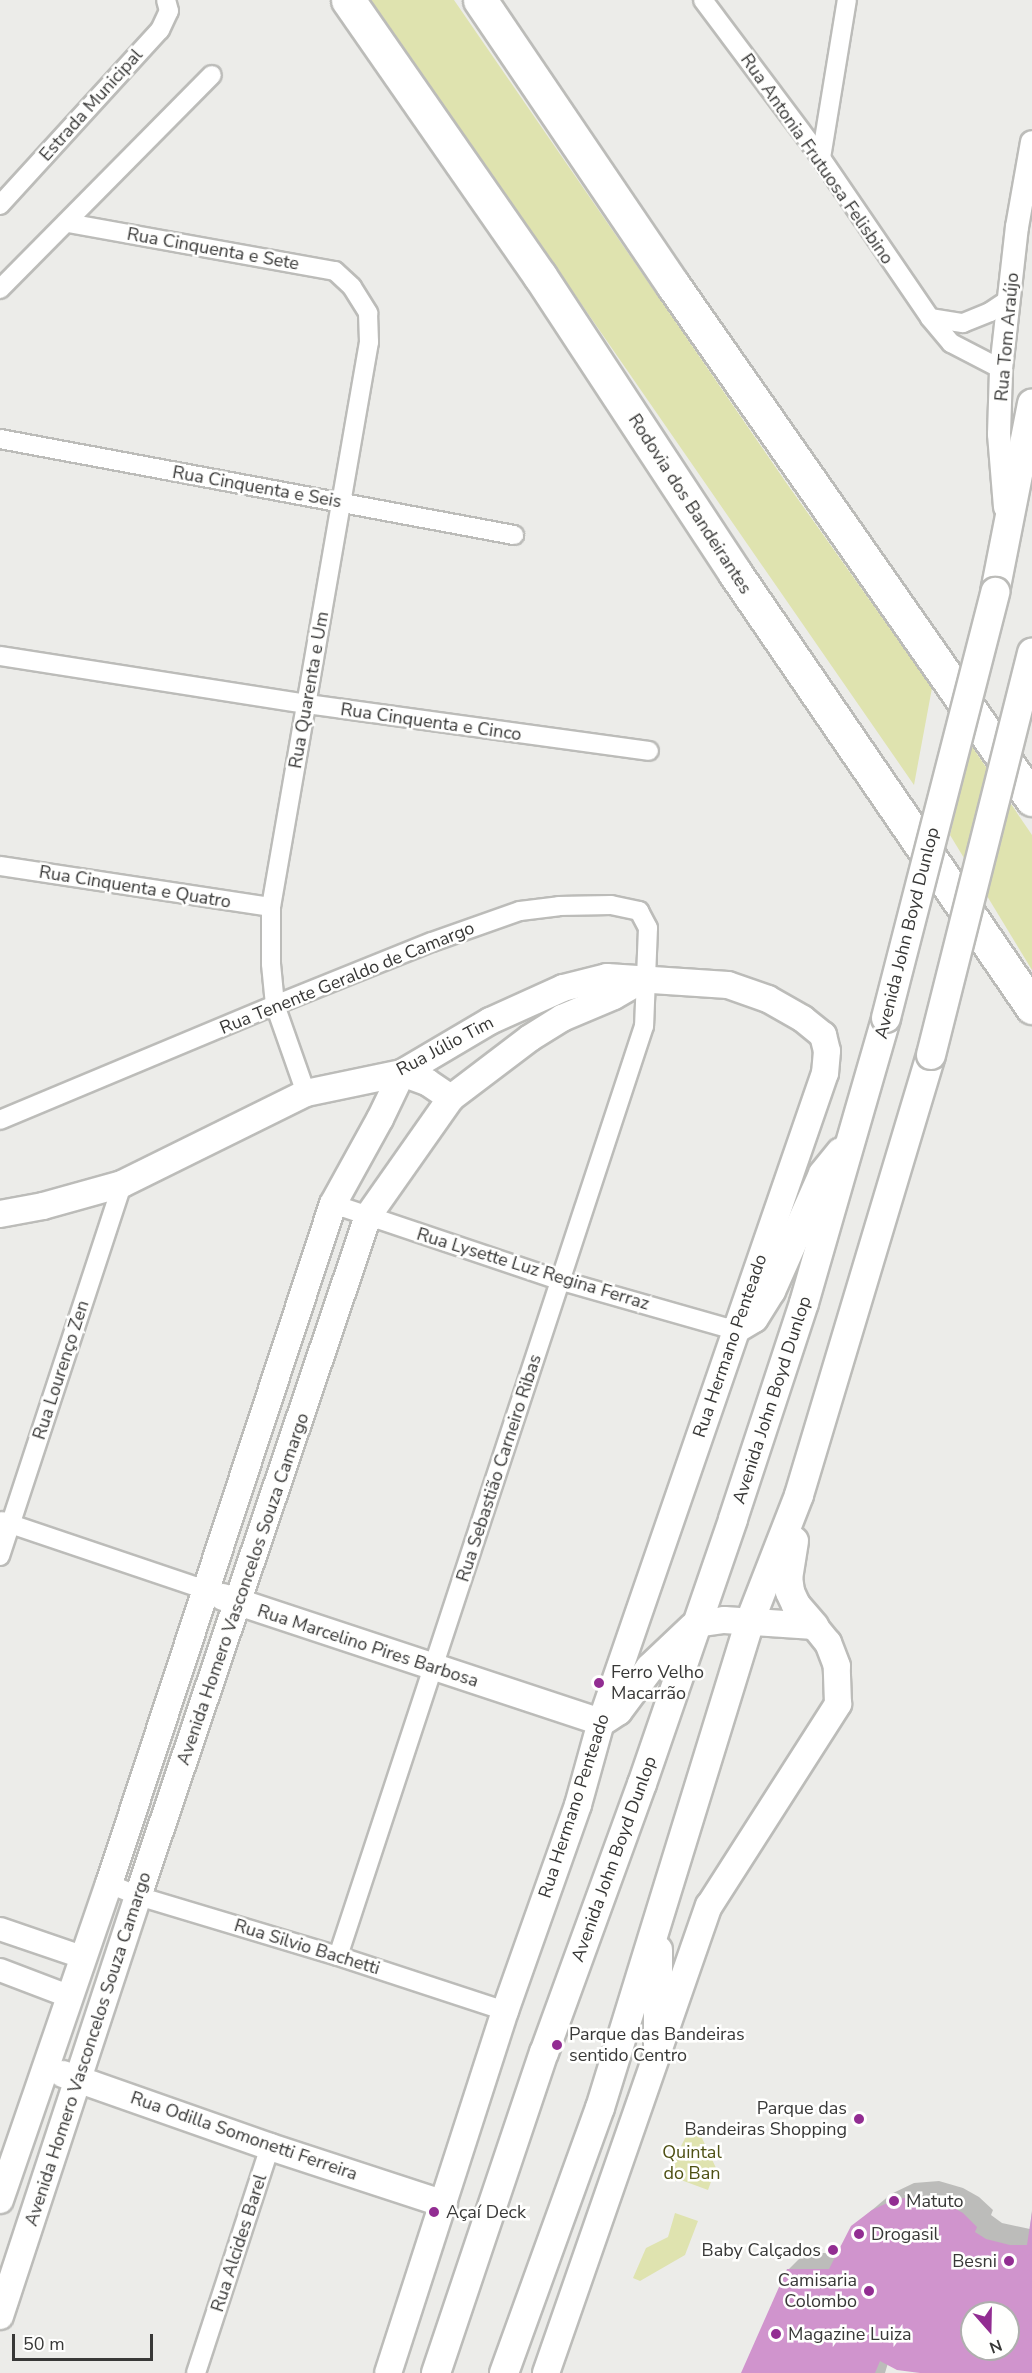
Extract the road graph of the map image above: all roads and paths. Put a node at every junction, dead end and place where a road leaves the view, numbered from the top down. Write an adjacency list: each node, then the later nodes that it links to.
1 (166, 0): 9 (street, Estrada Municipal)
2 (348, 0): 30 (highway, Rodovia dos Bandeirantes)
3 (480, 0): 25 (highway)
4 (703, 0): 8 (street, Rua Antonia Frutuosa Felisbino)
5 (847, 0): 8 (street)
6 (212, 75): 10 (street)
7 (1032, 142): 13 (street, Rua Tom Araújo)
8 (821, 158): 14 (street, Rua Antonia Frutuosa Felisbino)
9 (0, 205)
10 (68, 223): 11 (street, Rua Cinquenta e Sete); 12 (street)
11 (352, 287): 18 (street, Rua Quarenta e Um)
12 (0, 289)
13 (1009, 299): 14 (street); 15 (street, Rua Tom Araújo)
14 (930, 318): 15 (street, Rua Antonia Frutuosa Felisbino)
15 (1001, 369): 19 (street, Rua Tom Araújo)
16 (1032, 404): 19 (main road, Avenida John Boyd Dunlop)
17 (0, 440): 18 (street, Rua Cinquenta e Seis)
18 (342, 502): 20 (street, Rua Cinquenta e Seis); 23 (street, Rua Quarenta e Um)
19 (1008, 533): 36 (main road, Avenida John Boyd Dunlop, bridge)
20 (514, 535)
21 (1032, 652): 43 (main road, bridge)
22 (0, 656): 23 (street, Rua Cinquenta e Cinco)
23 (307, 704): 24 (street, Rua Cinquenta e Cinco); 27 (street, Rua Quarenta e Um)
24 (648, 751)
25 (1032, 800)
26 (0, 866): 27 (street, Rua Cinquenta e Quatro)
27 (271, 908): 29 (street, Rua Quarenta e Um)
28 (645, 977): 29 (street, Rua Tenente Geraldo de Camargo); 31 (main road, Rua Júlio Tim); 32 (main road, Rua Júlio Tim); 34 (main road, Avenida Homero Vasconcelos Souza Camargo); 41 (street, Rua Sebastião Carneiro Ribas)
29 (274, 1005): 33 (street, Rua Quarenta e Um); 35 (street, Rua Tenente Geraldo de Camargo)
30 (1032, 1007)
31 (823, 1035): 42 (main road, Rua Hermano Penteado)
32 (402, 1073): 33 (main road, Rua Júlio Tim); 34 (main road); 38 (main road, Avenida Homero Vasconcelos Souza Camargo)
33 (306, 1093): 37 (main road, Rua Júlio Tim)
34 (451, 1098): 40 (main road, Avenida Homero Vasconcelos Souza Camargo)
35 (0, 1120)
36 (853, 1140): 42 (main road); 49 (main road, Avenida John Boyd Dunlop)
37 (122, 1184): 39 (main road, Rua Júlio Tim); 44 (street, Rua Lourenço Zen)
38 (333, 1204): 40 (street, Rua Lysette Luz Regina Ferraz); 46 (main road, Avenida Homero Vasconcelos Souza Camargo)
39 (0, 1214)
40 (368, 1216): 41 (street, Rua Lysette Luz Regina Ferraz); 47 (main road, Avenida Homero Vasconcelos Souza Camargo)
41 (559, 1280): 42 (street, Rua Lysette Luz Regina Ferraz); 51 (street, Rua Sebastião Carneiro Ribas)
42 (734, 1330): 52 (main road, Rua Hermano Penteado)
43 (799, 1495): 48 (main road); 50 (main road)
44 (5, 1522): 45 (street, Rua Lourenço Zen); 46 (street, Rua Marcelino Pires Barbosa)
45 (0, 1556)
46 (206, 1590): 47 (main road, Rua Marcelino Pires Barbosa); 53 (main road, Avenida Homero Vasconcelos Souza Camargo)
47 (239, 1604): 51 (main road, Rua Marcelino Pires Barbosa); 54 (main road, Avenida Homero Vasconcelos Souza Camargo)
48 (750, 1621): 49 (main road); 50 (main road); 55 (main road)
49 (696, 1624): 52 (main road); 69 (main road, Avenida John Boyd Dunlop)
50 (814, 1626): 62 (main road)
51 (434, 1668): 52 (main road, Rua Marcelino Pires Barbosa); 57 (street, Rua Sebastião Carneiro Ribas)
52 (601, 1722): 61 (main road, Rua Hermano Penteado)
53 (109, 1884): 54 (street, Rua Silvio Bachetti); 58 (main road, Avenida Homero Vasconcelos Souza Camargo)
54 (138, 1896): 57 (street, Rua Silvio Bachetti); 64 (main road, Avenida Homero Vasconcelos Souza Camargo)
55 (658, 1918): 62 (main road); 74 (main road)
56 (0, 1929): 58 (street)
57 (338, 1956): 61 (street, Rua Silvio Bachetti)
58 (82, 1957): 60 (main road, Avenida Homero Vasconcelos Souza Camargo)
59 (0, 1970): 60 (street)
60 (68, 1996): 63 (main road, Avenida Homero Vasconcelos Souza Camargo)
61 (505, 2011): 67 (main road, Rua Hermano Penteado)
62 (658, 2047): 75 (main road)
63 (45, 2068): 64 (main road, Rua Odilla Somonetti Ferreira); 66 (main road, Avenida Homero Vasconcelos Souza Camargo)
64 (79, 2079): 65 (main road, Rua Odilla Somonetti Ferreira); 68 (main road, Avenida Homero Vasconcelos Souza Camargo)
65 (270, 2147): 67 (main road, Rua Odilla Somonetti Ferreira); 70 (street, Rua Alcides Barel)
66 (0, 2200)
67 (444, 2204): 71 (main road, Rua Hermano Penteado)
68 (0, 2316)
69 (445, 2346): 72 (main road); 73 (main road, Avenida John Boyd Dunlop)
70 (196, 2373)
71 (388, 2373)
72 (428, 2373)
73 (436, 2373)
74 (504, 2373)
75 (546, 2373)

